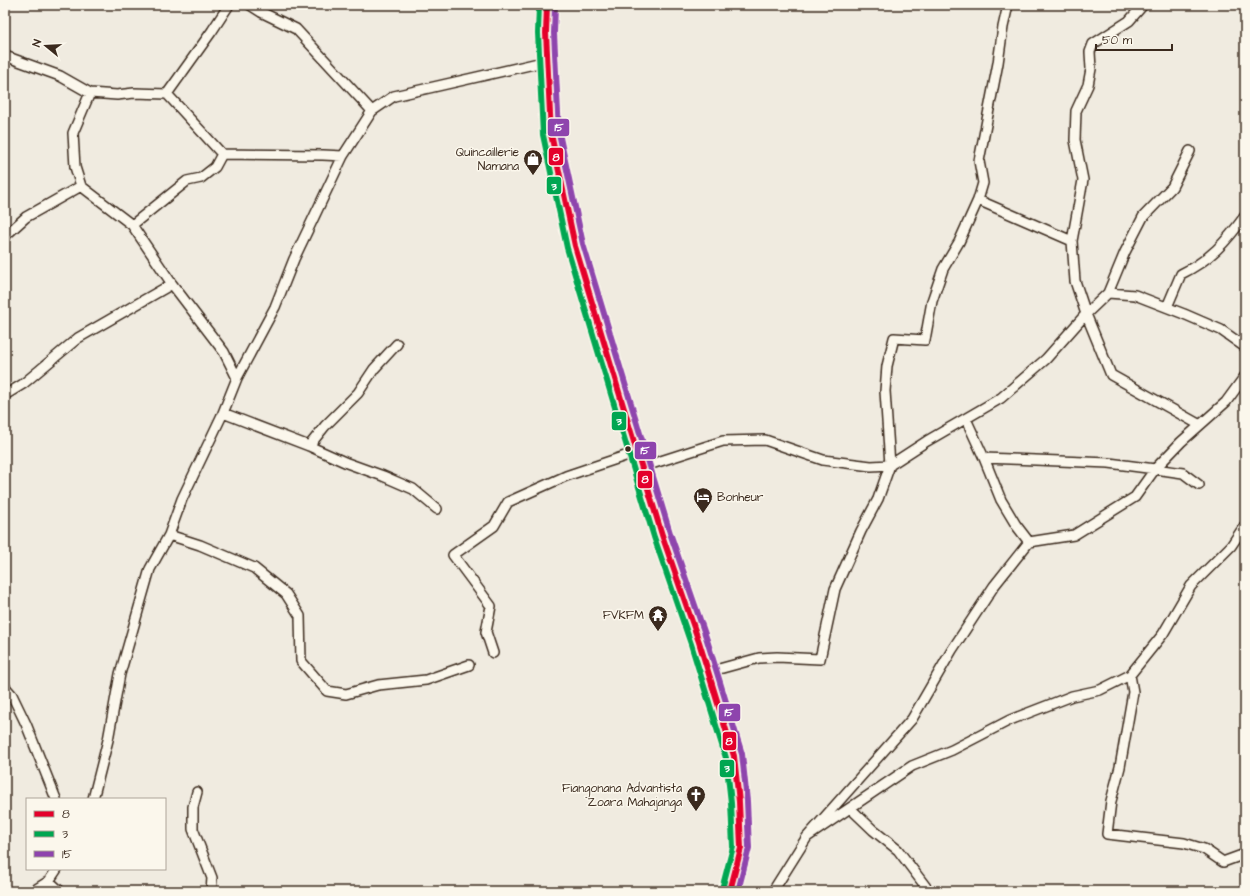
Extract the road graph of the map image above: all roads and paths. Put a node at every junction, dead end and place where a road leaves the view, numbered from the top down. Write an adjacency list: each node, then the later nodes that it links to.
1 (229, 5): 9 (street)
2 (250, 5): 10 (street)
3 (547, 5): 7 (main road)
4 (1008, 5): 15 (street)
5 (1143, 5): 19 (street)
6 (5, 56): 8 (street)
7 (547, 61): 10 (street); 33 (main road)
8 (90, 93): 9 (street); 14 (street)
9 (167, 94): 12 (street)
10 (372, 111): 13 (street)
11 (1190, 151): 21 (street)
12 (222, 154): 13 (street); 17 (street)
13 (343, 156): 27 (street)
14 (82, 186): 17 (street); 18 (street)
15 (978, 200): 19 (street); 35 (street)
16 (1245, 216): 22 (street)
17 (132, 225): 20 (street)
18 (5, 236)
19 (1072, 241): 23 (street)
20 (172, 284): 27 (street); 28 (street)
21 (1108, 293): 22 (street); 23 (street)
22 (1167, 307): 25 (street)
23 (1086, 314): 30 (street); 31 (street)
24 (397, 344): 32 (street)
25 (1245, 347)
26 (1245, 376): 31 (street)
27 (236, 378): 29 (street)
28 (5, 395)
29 (223, 413): 32 (street); 41 (street)
30 (966, 419): 34 (street); 35 (street)
31 (1200, 425): 37 (street)
32 (309, 446): 39 (street)
33 (637, 452): 36 (main road); 43 (street)
34 (984, 458): 37 (street); 42 (street)
35 (890, 465): 36 (street); 45 (street)
36 (642, 467): 45 (main road)
37 (1156, 469): 38 (street); 42 (street)
38 (1199, 484)
39 (437, 509)
40 (1245, 525): 46 (street)
41 (169, 535): 44 (street); 50 (street)
42 (1029, 542): 52 (street)
43 (493, 653)
44 (469, 665)
45 (708, 672): 59 (main road)
46 (1130, 675): 51 (street); 53 (street)
47 (5, 687): 49 (street)
48 (198, 792): 58 (street)
49 (56, 798)
50 (93, 798)
51 (850, 808): 52 (street); 61 (street)
52 (807, 837): 60 (street)
53 (1245, 854)
54 (56, 870): 55 (street)
55 (49, 881): 56 (street); 57 (street)
56 (33, 891)
57 (60, 891)
58 (211, 891)
59 (730, 891)
60 (773, 891)
61 (929, 891)

